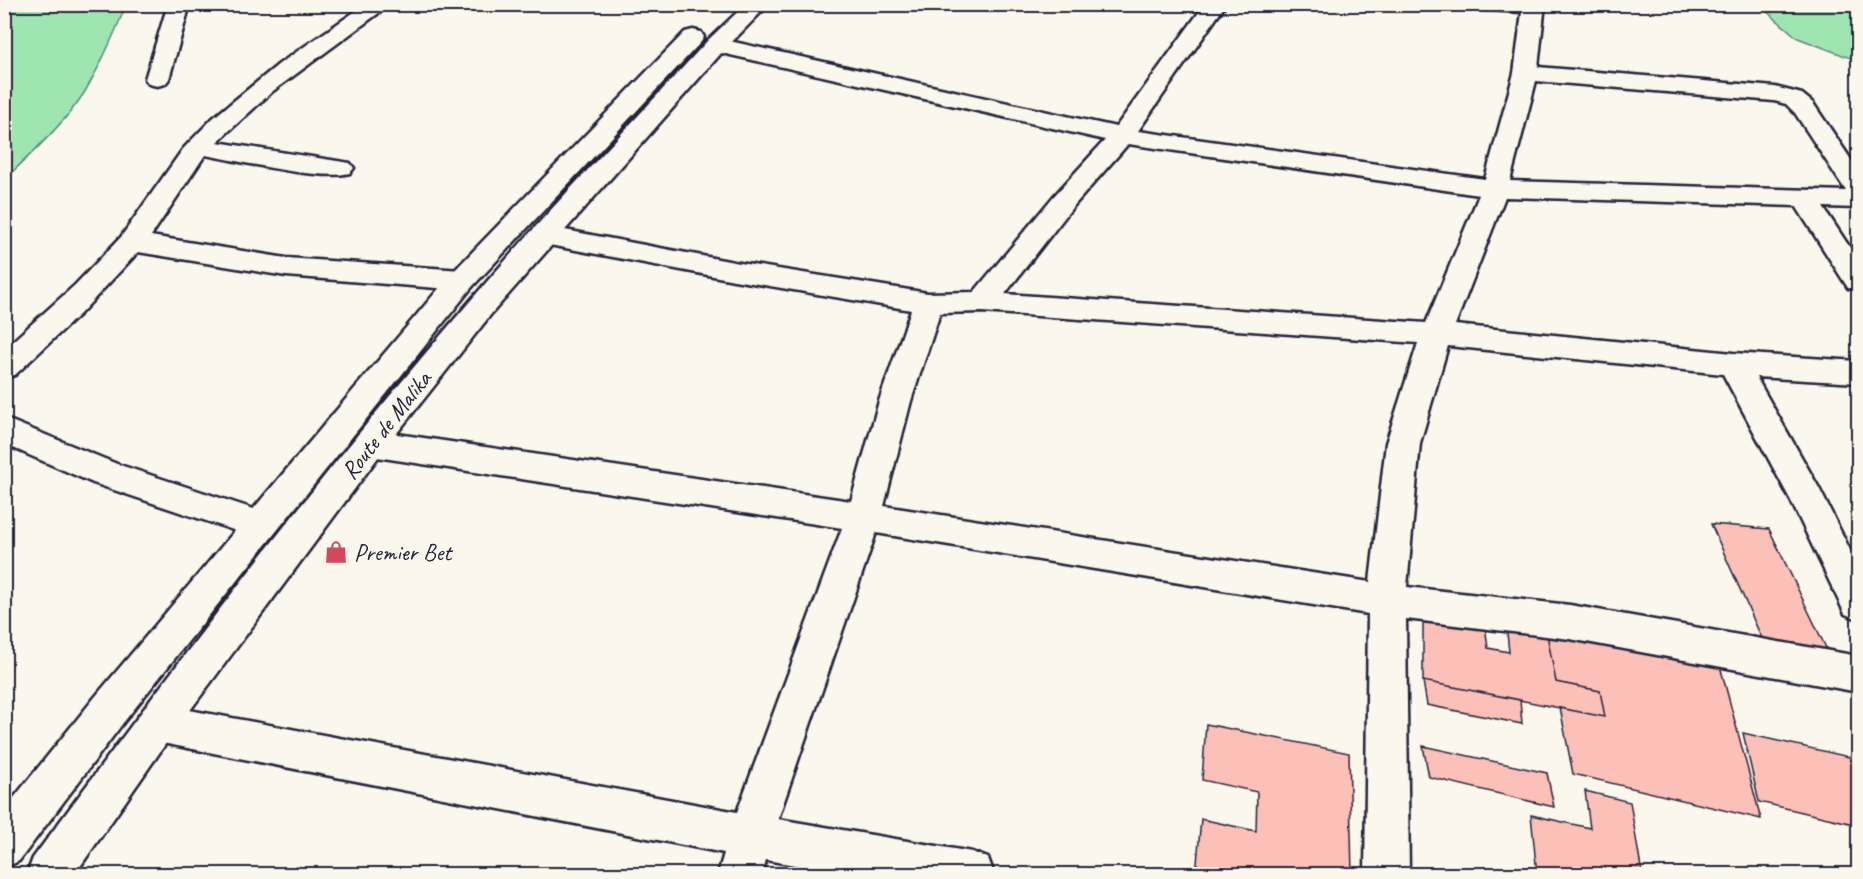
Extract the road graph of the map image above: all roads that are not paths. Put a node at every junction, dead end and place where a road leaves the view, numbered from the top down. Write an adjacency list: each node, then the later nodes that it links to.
1 (179, 4): 10 (street)
2 (381, 4): 12 (street)
3 (727, 4): 20 (street, Route de Malika)
4 (759, 4): 8 (street, Route de Malika)
5 (1216, 4): 11 (street)
6 (1479, 4): 7 (street)
7 (1534, 5): 9 (street)
8 (716, 45): 11 (street); 18 (street, Route de Malika)
9 (1526, 73): 14 (street); 15 (street)
10 (157, 79)
11 (1122, 136): 14 (street); 22 (street)
12 (200, 146): 13 (street); 19 (street)
13 (341, 168)
14 (1495, 189): 16 (street); 24 (street)
15 (1858, 189)
16 (1804, 198): 17 (street); 21 (street)
17 (1858, 200)
18 (544, 235): 23 (street); 29 (street, Route de Malika)
19 (132, 242): 20 (street); 26 (street)
20 (462, 280): 31 (street, Route de Malika)
21 (1858, 281)
22 (982, 302): 23 (street); 24 (street)
23 (928, 303): 30 (street)
24 (1436, 334): 25 (street); 32 (street)
25 (1733, 364): 27 (street); 33 (street)
26 (4, 367)
27 (1858, 372)
28 (4, 430): 31 (street)
29 (370, 443): 30 (street); 35 (street, Route de Malika)
30 (864, 517): 32 (street); 37 (street)
31 (260, 525): 36 (street, Route de Malika)
32 (1387, 601): 34 (street); 40 (street)
33 (1858, 603)
34 (1858, 674)
35 (157, 723): 37 (street); 38 (street, Route de Malika)
36 (7, 837)
37 (745, 855): 39 (street)
38 (50, 874)
39 (972, 874)
40 (1387, 874)

